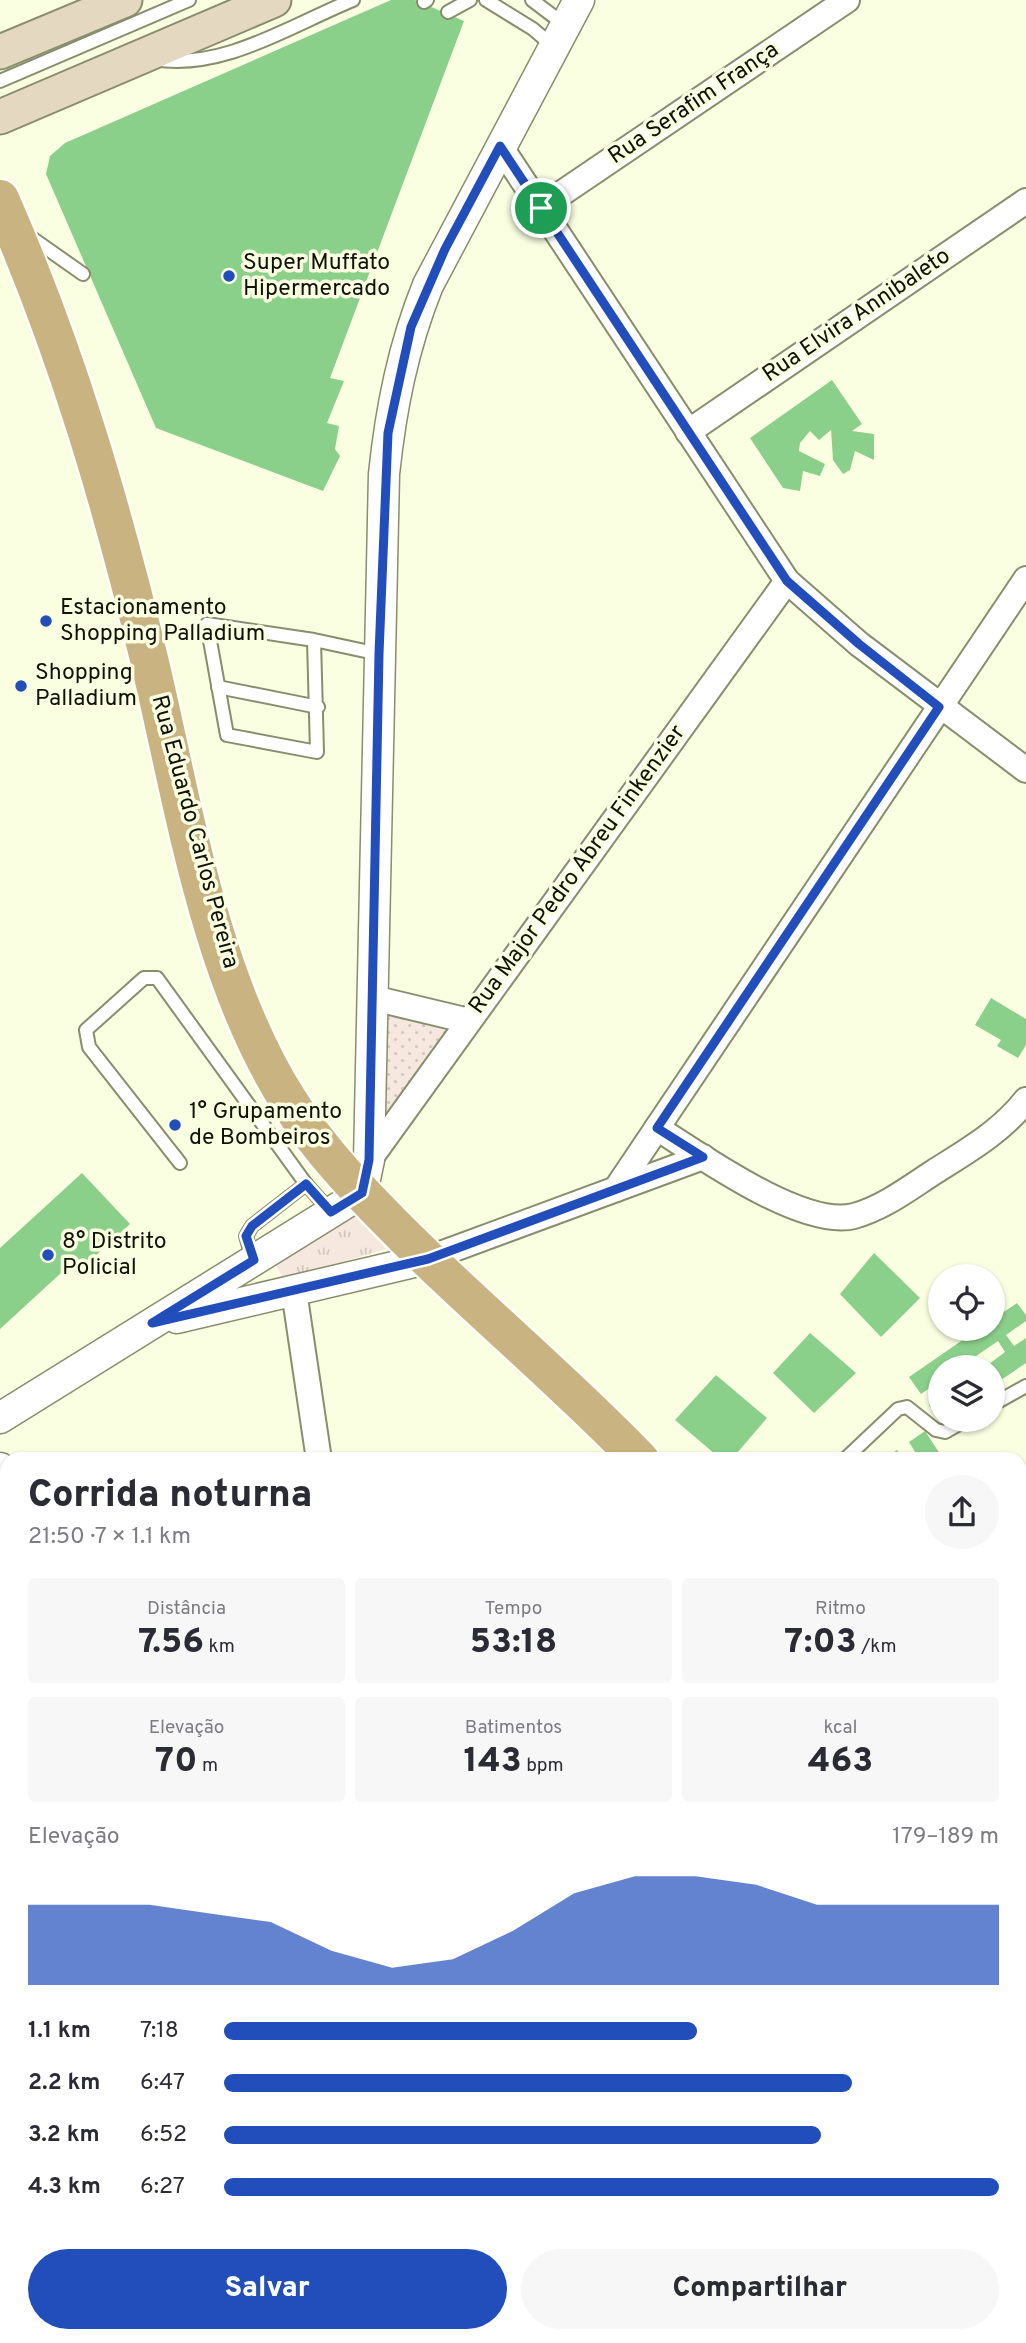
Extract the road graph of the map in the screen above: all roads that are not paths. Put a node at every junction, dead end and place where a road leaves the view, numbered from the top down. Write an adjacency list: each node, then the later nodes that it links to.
1 (125, 0): 11 (main road)
2 (188, 0): 13 (lane)
3 (274, 0): 12 (main road)
4 (353, 0): 12 (lane)
5 (470, 0): 9 (lane)
6 (486, 0): 10 (lane)
7 (532, 0): 10 (lane)
8 (847, 0): 17 (street, Rua Serafim França)
9 (448, 12)
10 (571, 16): 15 (street)
11 (0, 52)
12 (140, 57): 14 (main road)
13 (0, 81)
14 (0, 117)
15 (500, 146): 17 (street); 24 (street)
16 (1026, 201): 20 (street, Rua Elvira Annibaleto)
17 (541, 208): 20 (street)
18 (6, 212): 19 (lane); 36 (main road, Rua Eduardo Carlos Pereira)
19 (83, 274)
20 (688, 432): 22 (street)
21 (1026, 579): 27 (street)
22 (787, 581): 27 (street); 30 (street, Rua Major Pedro Abreu Finkenzier)
23 (314, 640): 24 (lane); 25 (lane); 26 (lane)
24 (379, 654): 29 (street)
25 (218, 687): 26 (lane); 26 (lane)
26 (318, 707)
27 (939, 707): 28 (street); 32 (street)
28 (1026, 770)
29 (373, 998): 30 (street); 36 (street)
30 (469, 1021): 36 (street, Rua Major Pedro Abreu Finkenzier)
31 (1026, 1100): 33 (street)
32 (657, 1128): 33 (street); 37 (street)
33 (703, 1157): 37 (street)
34 (180, 1163): 35 (lane)
35 (306, 1184): 36 (lane); 39 (lane)
36 (354, 1188): 38 (main road, Rua Eduardo Carlos Pereira); 39 (street)
37 (616, 1189): 38 (street)
38 (428, 1259): 40 (street); 47 (main road, Rua Eduardo Carlos Pereira)
39 (254, 1260): 41 (street)
40 (293, 1290): 41 (street); 46 (street)
41 (152, 1323): 44 (street)
42 (1026, 1386): 43 (lane)
43 (1005, 1398)
44 (0, 1418)
45 (928, 1424): 48 (lane)
46 (319, 1452)
47 (632, 1452)
48 (852, 1452)

